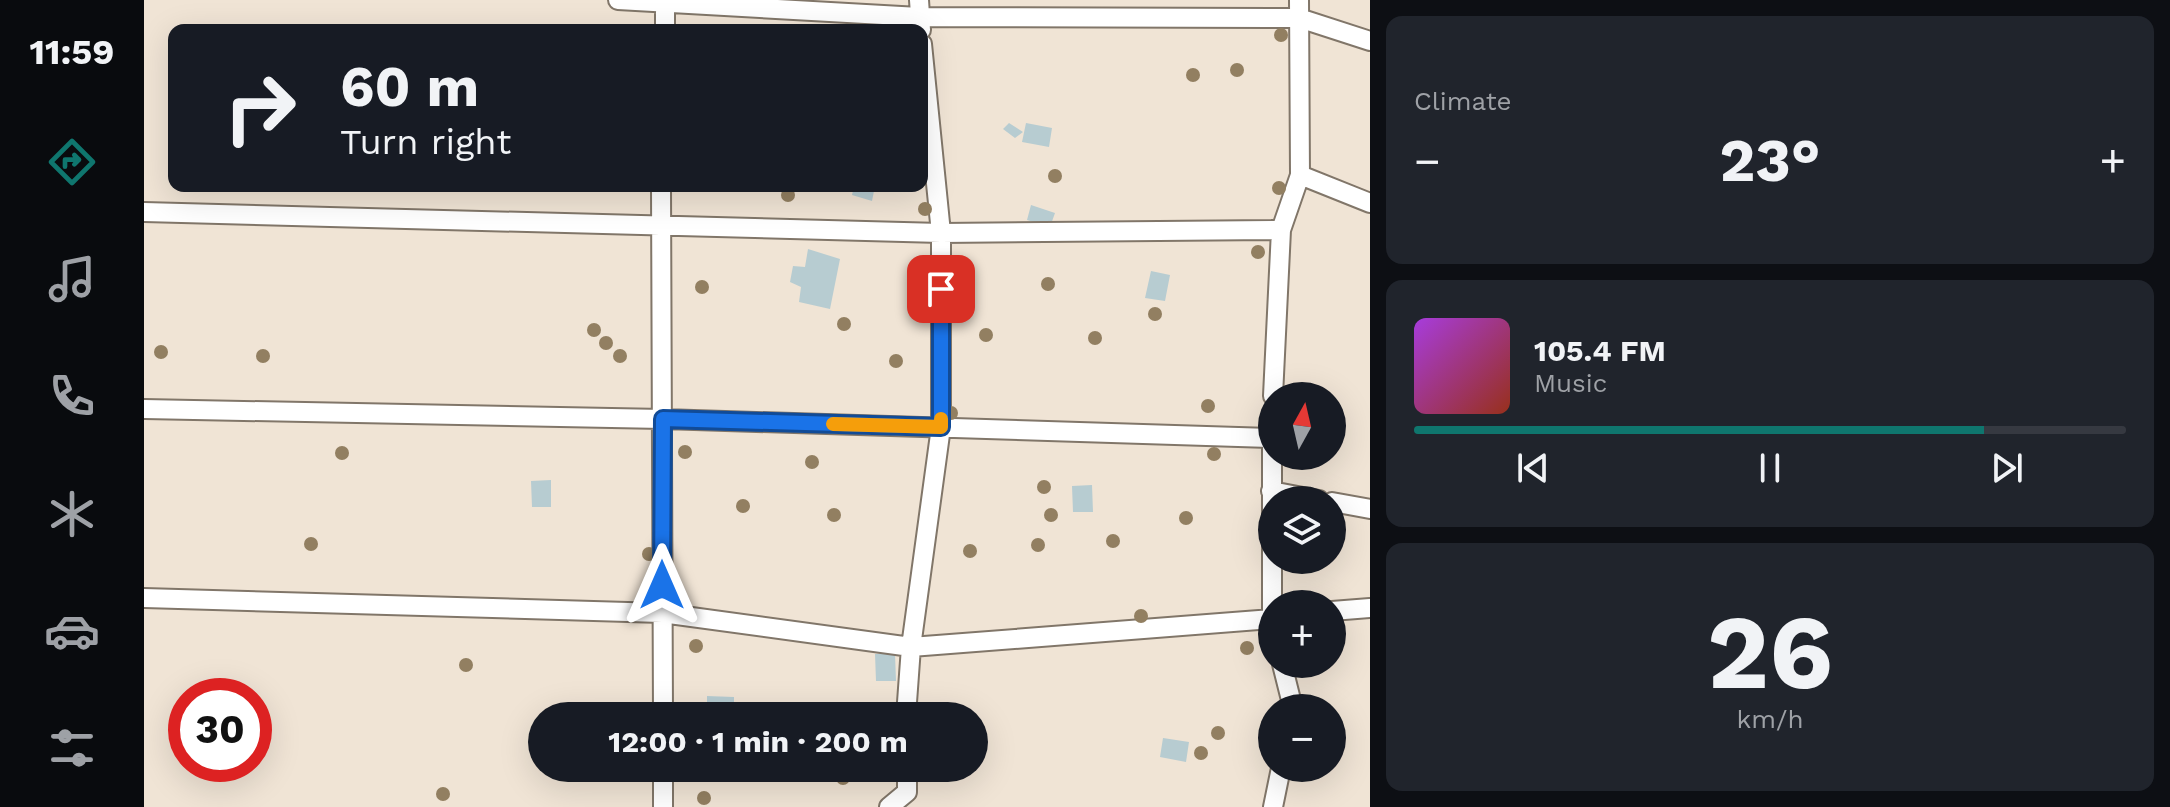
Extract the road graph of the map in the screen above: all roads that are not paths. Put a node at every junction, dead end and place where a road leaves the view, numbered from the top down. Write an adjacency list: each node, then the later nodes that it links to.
1 (618, 0): 2 (street)
2 (665, 1): 4 (street); 5 (street)
3 (1299, 9): 4 (street); 6 (street); 8 (street)
4 (920, 16)
5 (665, 24)
6 (1370, 41)
7 (928, 104): 14 (street)
8 (1300, 175): 10 (street); 13 (street)
9 (661, 192): 12 (street)
10 (1370, 203)
11 (144, 212): 12 (street)
12 (660, 225): 14 (street); 17 (street)
13 (1281, 230): 14 (street); 15 (street)
14 (941, 233): 18 (street)
15 (1274, 382)
16 (144, 409): 17 (street)
17 (663, 419): 18 (street); 25 (street)
18 (941, 427): 19 (street); 27 (street)
19 (1258, 438)
20 (1346, 505): 21 (street)
21 (1370, 509)
22 (144, 598): 25 (street)
23 (1370, 608): 24 (street)
24 (1346, 610)
25 (662, 613): 27 (street); 28 (street)
26 (1258, 622): 27 (street)
27 (911, 647): 29 (street)
28 (663, 702)
29 (907, 702)
30 (663, 782): 33 (street)
31 (907, 782): 34 (street)
32 (1278, 782): 35 (street)
33 (663, 807)
34 (889, 807)
35 (1273, 807)

